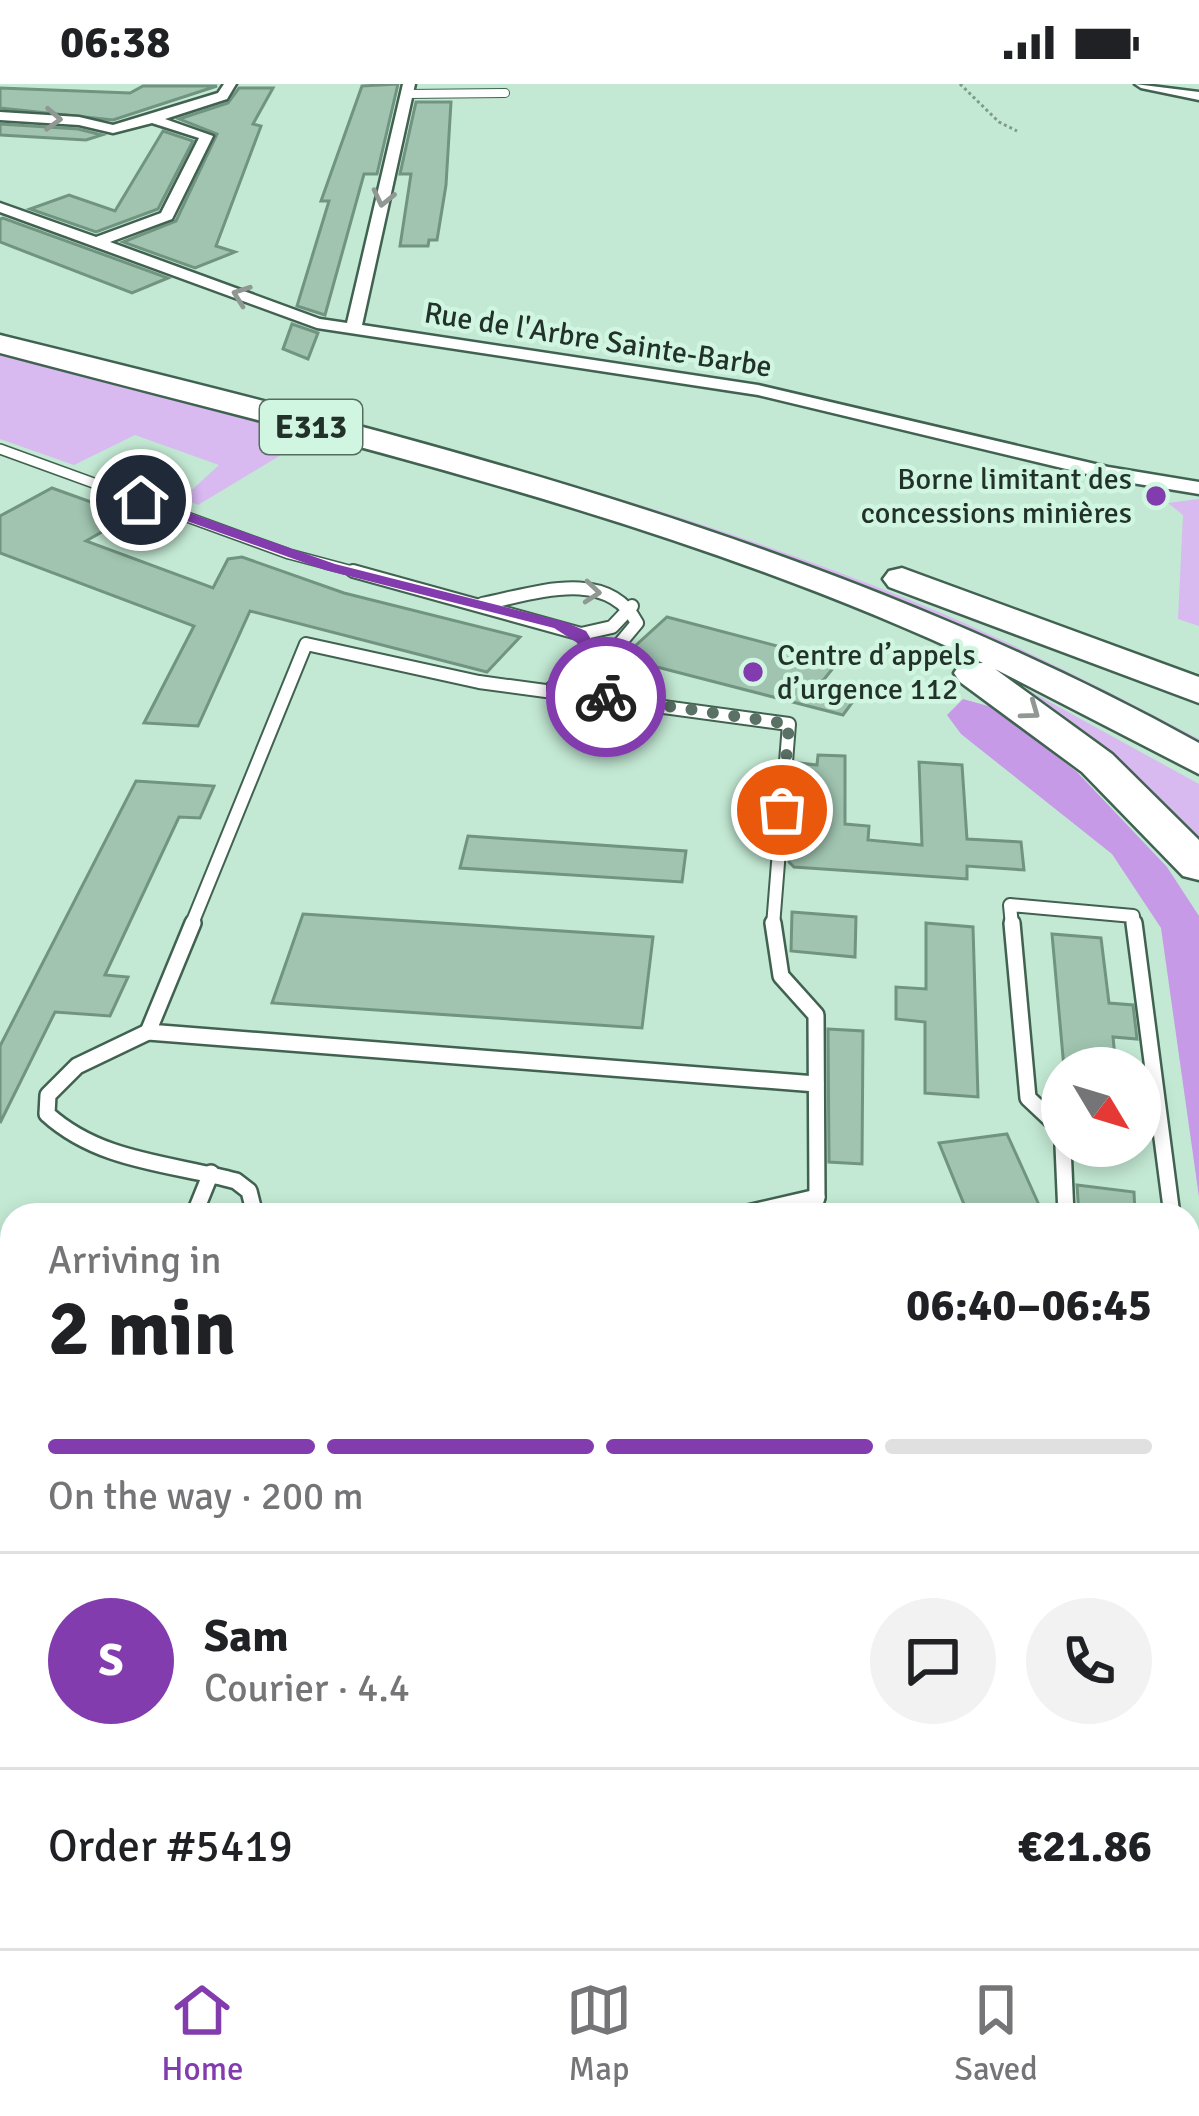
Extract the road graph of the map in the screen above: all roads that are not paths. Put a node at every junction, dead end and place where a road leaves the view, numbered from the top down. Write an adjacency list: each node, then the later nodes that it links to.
1 (230, 84): 7 (street)
2 (1141, 84): 5 (street)
3 (408, 89): 4 (lane); 13 (street, one-way to 13)
4 (505, 93)
5 (1199, 96)
6 (0, 116): 8 (street, one-way to 8)
7 (152, 119): 8 (street); 9 (street)
8 (120, 130): 9 (street)
9 (188, 130): 11 (street)
10 (0, 207): 11 (street, Rue de l'Arbre Sainte-Barbe)
11 (97, 242): 13 (street, Rue de l'Arbre Sainte-Barbe, one-way to 11)
12 (0, 327): 17 (highway, E313)
13 (352, 331): 16 (street, Rue de l'Arbre Sainte-Barbe)
14 (0, 344): 18 (highway, E313)
15 (0, 449): 19 (lane)
16 (1199, 488)
17 (720, 522): 23 (highway); 25 (highway, E313)
18 (785, 567): 26 (highway, E313); 27 (highway, one-way to 27)
19 (477, 605): 20 (lane, one-way to 20); 21 (lane)
20 (632, 606): 21 (lane); 24 (lane)
21 (580, 634): 22 (lane)
22 (551, 689): 24 (lane); 28 (lane)
23 (1199, 691)
24 (594, 695): 30 (lane)
25 (1199, 732)
26 (1199, 760)
27 (1199, 866)
28 (148, 1032): 30 (lane); 34 (lane)
29 (1150, 1047): 31 (lane)
30 (816, 1084): 35 (lane)
31 (1041, 1110)
32 (1161, 1131): 41 (lane)
33 (1064, 1167): 40 (lane)
34 (211, 1173): 36 (lane); 37 (lane)
35 (817, 1197): 38 (lane); 39 (lane)
36 (199, 1203)
37 (252, 1203)
38 (791, 1203)
39 (815, 1203)
40 (1065, 1203)
41 (1170, 1203)

